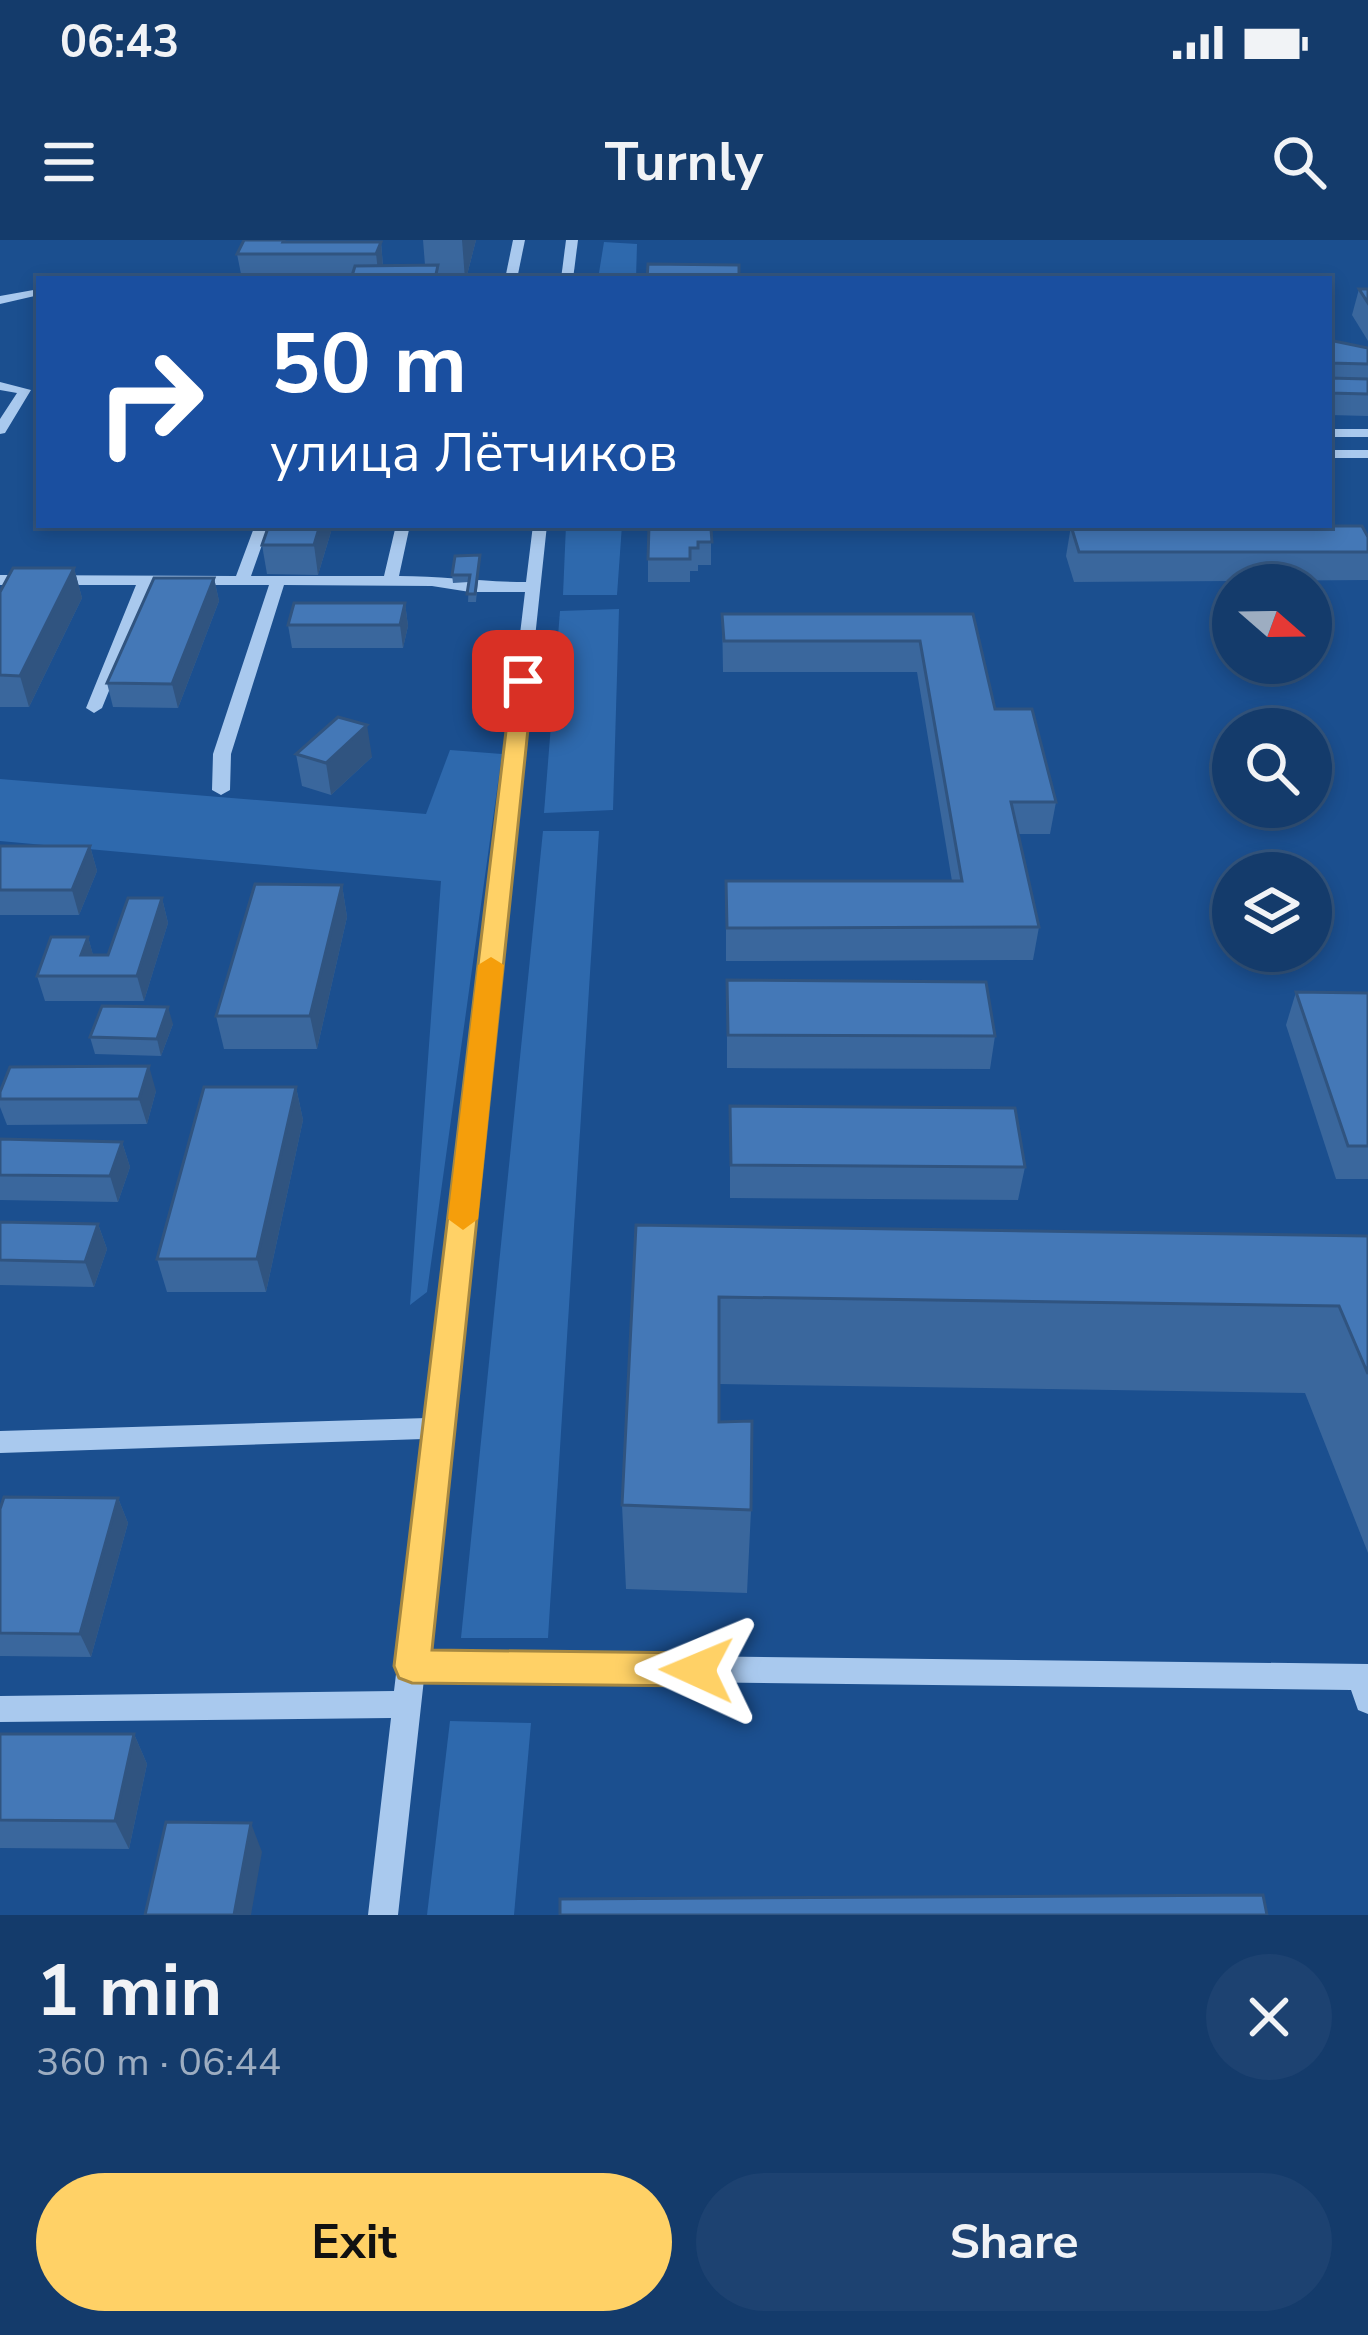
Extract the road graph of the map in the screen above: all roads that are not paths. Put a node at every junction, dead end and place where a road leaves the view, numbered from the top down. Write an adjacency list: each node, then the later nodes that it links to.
1 (519, 240): 3 (street)
2 (572, 240): 4 (street)
3 (512, 276)
4 (567, 276)
5 (36, 293): 6 (street)
6 (0, 300)
7 (0, 386): 8 (street)
8 (1, 427)
9 (1332, 433): 10 (street)
10 (1368, 434)
11 (1332, 454): 12 (street)
12 (1368, 454)
13 (261, 528): 18 (street)
14 (402, 528): 20 (street)
15 (540, 528): 21 (street)
16 (0, 580): 17 (street)
17 (146, 580): 18 (street); 22 (street)
18 (242, 580): 19 (street)
19 (278, 580): 20 (street); 23 (street)
20 (390, 581): 21 (street)
21 (533, 587): 24 (street)
22 (94, 708)
23 (221, 790)
24 (440, 1428): 25 (street); 26 (street)
25 (0, 1442)
26 (412, 1666): 27 (street); 28 (street)
27 (1366, 1685)
28 (408, 1704): 29 (street); 30 (street)
29 (0, 1709)
30 (383, 1915)

